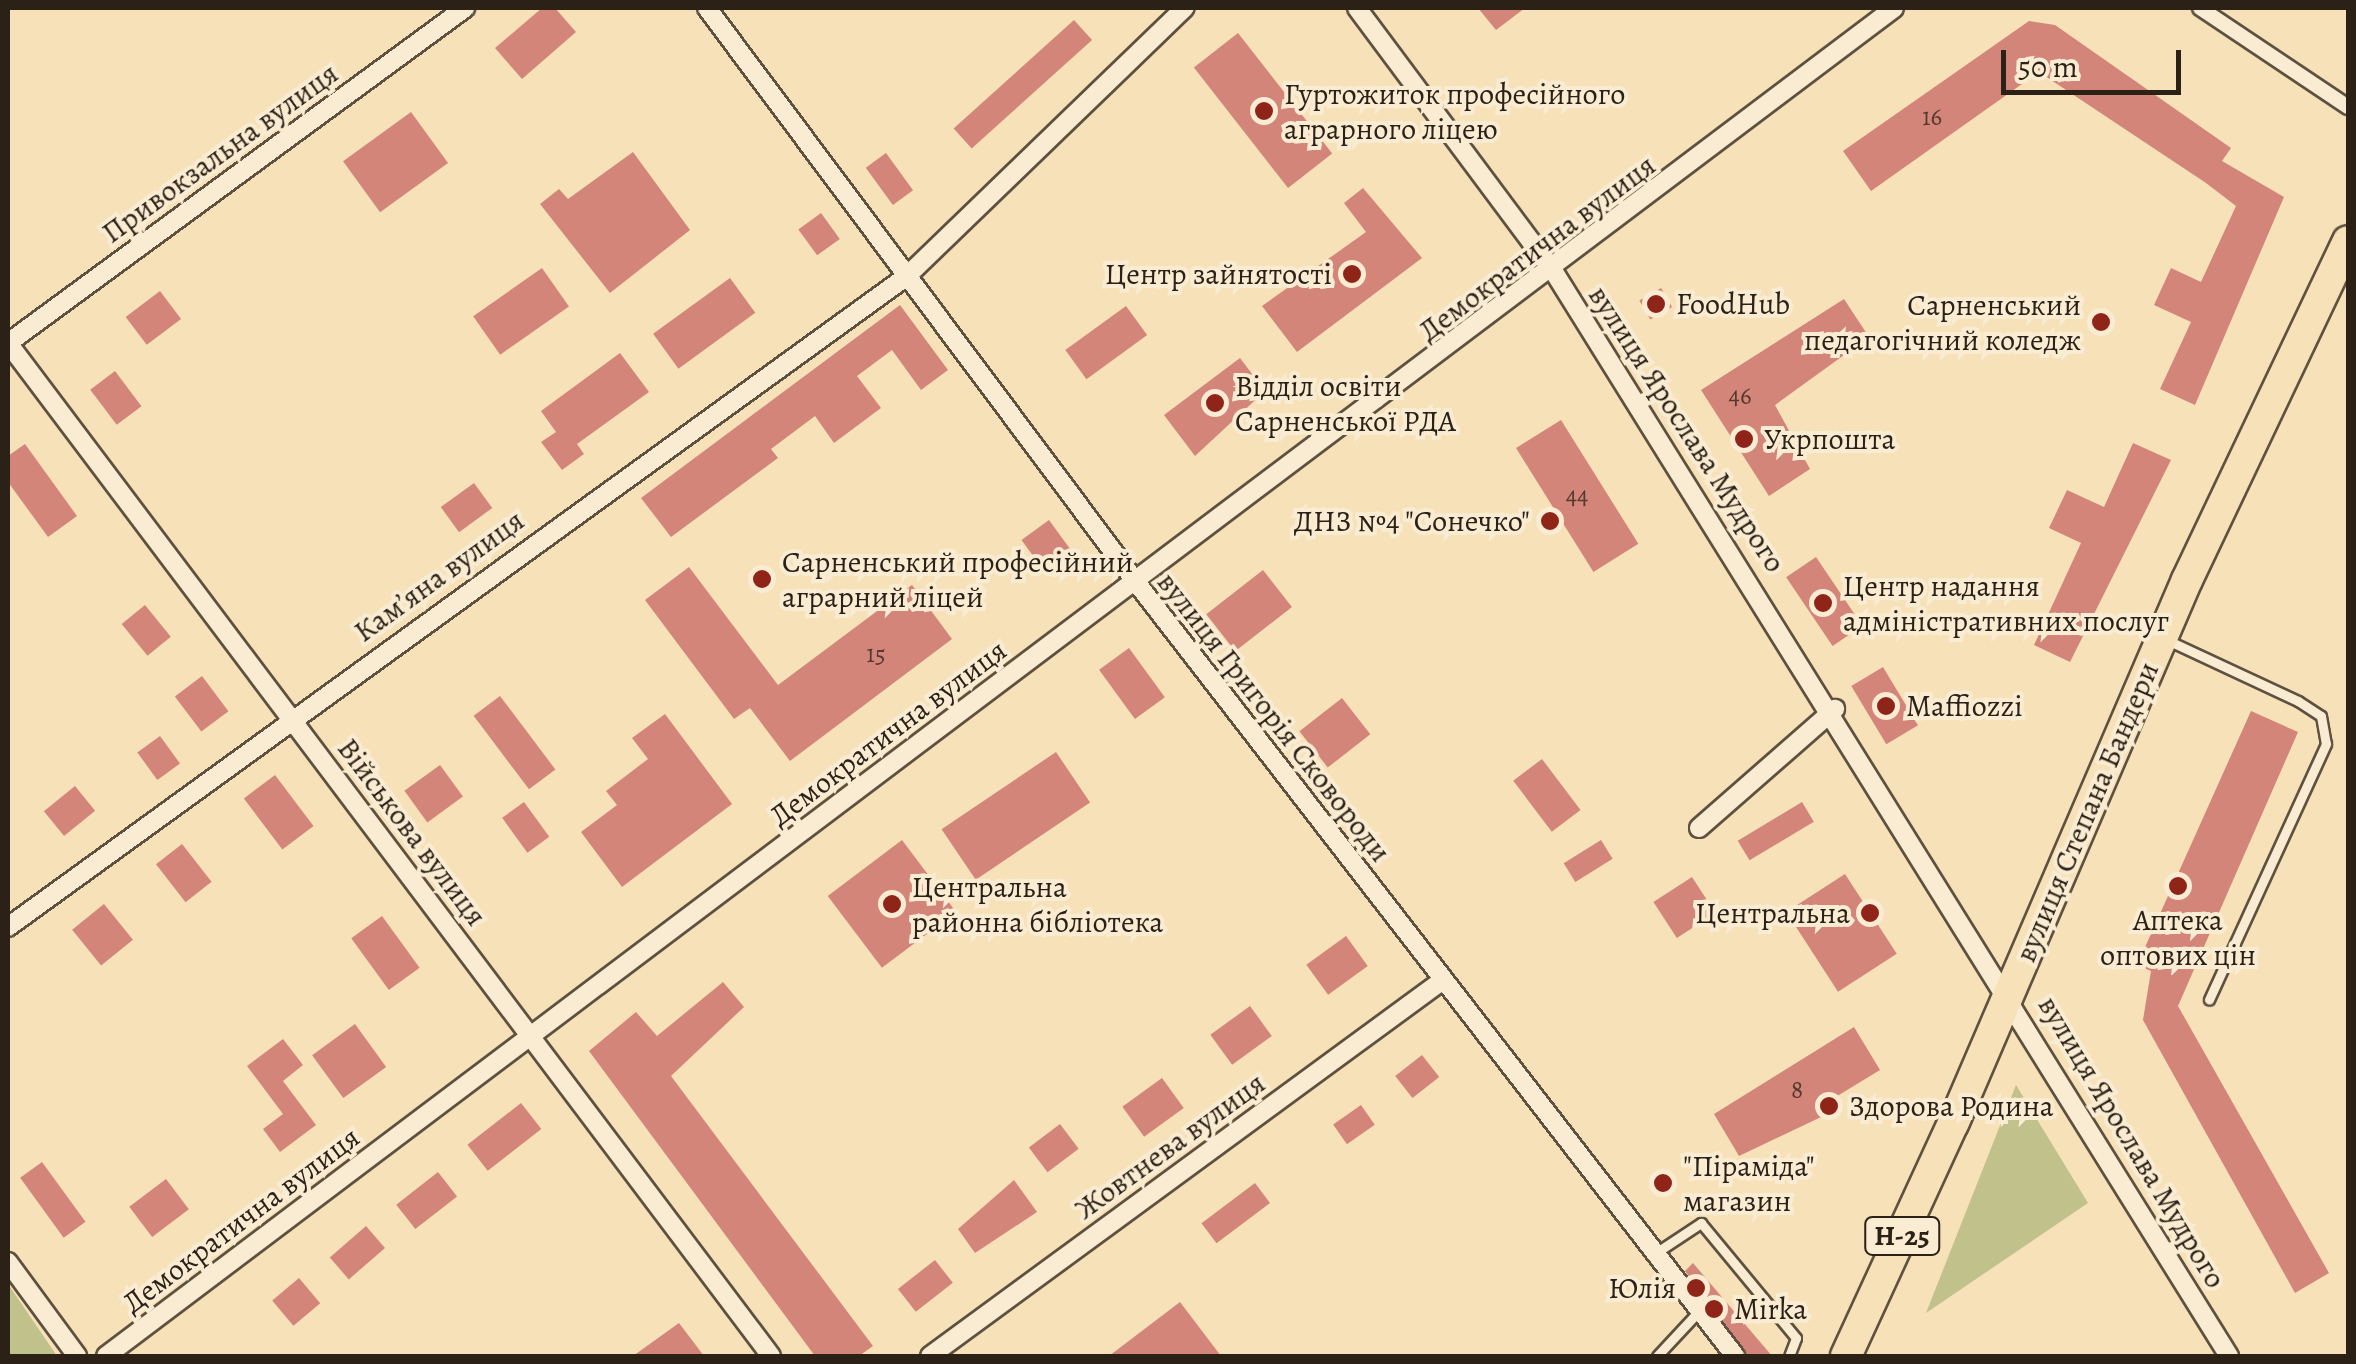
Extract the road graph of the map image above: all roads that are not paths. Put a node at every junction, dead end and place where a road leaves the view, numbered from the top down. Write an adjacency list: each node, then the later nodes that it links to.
1 (465, 8): 11 (street, Привокзальна вулиця)
2 (708, 8): 10 (street, вулиця Григорія Сковороди)
3 (1185, 8): 10 (street, Камʼяна вулиця)
4 (1357, 8): 9 (street, вулиця Ярослава Мудрого)
5 (1894, 8): 9 (street, Демократична вулиця)
6 (2200, 8): 7 (street)
7 (2348, 108)
8 (2348, 241): 13 (main road, вулиця Степана Бандери / Н-25)
9 (1554, 272): 12 (street, Демократична вулиця); 14 (street, вулиця Ярослава Мудрого)
10 (907, 276): 12 (street, вулиця Григорія Сковороди); 15 (street, Камʼяна вулиця)
11 (8, 343): 15 (street, Військова вулиця)
12 (1136, 582): 18 (street, вулиця Григорія Сковороди); 21 (street, Демократична вулиця)
13 (2162, 637): 19 (main road, вулиця Степана Бандери / Н-25); 20 (lane)
14 (1834, 709): 16 (street); 19 (street, вулиця Ярослава Мудрого)
15 (290, 717): 17 (street, Камʼяна вулиця); 21 (street, Військова вулиця)
16 (1699, 828)
17 (8, 928)
18 (1442, 980): 22 (street, вулиця Григорія Сковороди); 28 (street, Жовтнева вулиця)
19 (2009, 992): 32 (main road, вулиця Степана Бандери / Н-25); 33 (street, вулиця Ярослава Мудрого)
20 (2209, 1000)
21 (532, 1034): 26 (street, Демократична вулиця); 27 (street, Військова вулиця)
22 (1651, 1256): 24 (street, вулиця Григорія Сковороди); 31 (lane)
23 (8, 1262): 25 (street)
24 (1698, 1312): 29 (lane); 30 (street, вулиця Григорія Сковороди)
25 (77, 1356)
26 (106, 1356)
27 (771, 1356)
28 (930, 1356)
29 (1657, 1356)
30 (1735, 1356)
31 (1788, 1356)
32 (1846, 1356)
33 (2229, 1356)

